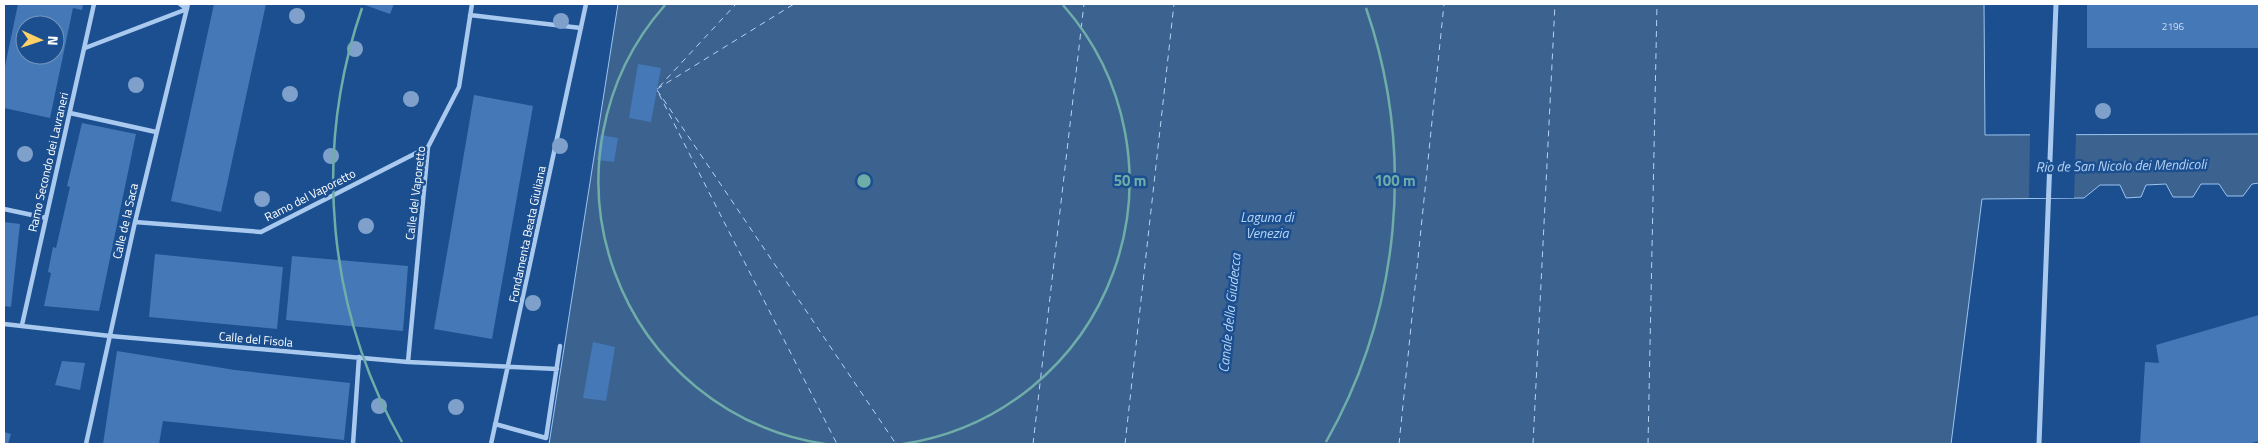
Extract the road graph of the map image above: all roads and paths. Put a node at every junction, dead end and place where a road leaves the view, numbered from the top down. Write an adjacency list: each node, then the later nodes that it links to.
1 (94, 4): 9 (street, Ramo Secondo dei Lavraneri)
2 (180, 4): 6 (street)
3 (472, 4): 7 (street, Calle del Vaporetto)
4 (586, 4): 8 (street, Fondamenta Beata Giuliana)
5 (2056, 4): 28 (street)
6 (187, 6): 9 (street); 11 (street, Calle de la Saca)
7 (470, 15): 8 (street); 12 (street, Calle del Vaporetto)
8 (581, 28): 22 (street, Fondamenta Beata Giuliana)
9 (84, 48): 10 (street, Ramo Secondo dei Lavraneri)
10 (70, 113): 11 (street); 14 (street, Ramo Secondo dei Lavraneri)
11 (156, 132): 15 (street, Calle de la Saca)
12 (428, 147): 15 (street, Ramo del Vaporetto); 21 (street, Calle del Vaporetto)
13 (4, 209): 14 (street)
14 (46, 218): 17 (street, Ramo Secondo dei Lavraneri)
15 (135, 222): 18 (street, Calle de la Saca)
16 (4, 324): 17 (street, Calle del Fisola)
17 (22, 325): 18 (street, Calle del Fisola)
18 (110, 336): 20 (street, Calle del Fisola); 25 (street, Calle de la Saca)
19 (560, 346): 23 (street)
20 (359, 358): 21 (street, Calle del Fisola); 26 (street)
21 (408, 362): 22 (street, Calle del Fisola)
22 (508, 368): 23 (street); 24 (street, Fondamenta Beata Giuliana)
23 (557, 369): 24 (street)
24 (495, 424): 27 (street, Fondamenta Beata Giuliana)
25 (86, 444)
26 (353, 444)
27 (491, 444)
28 (2039, 444)

